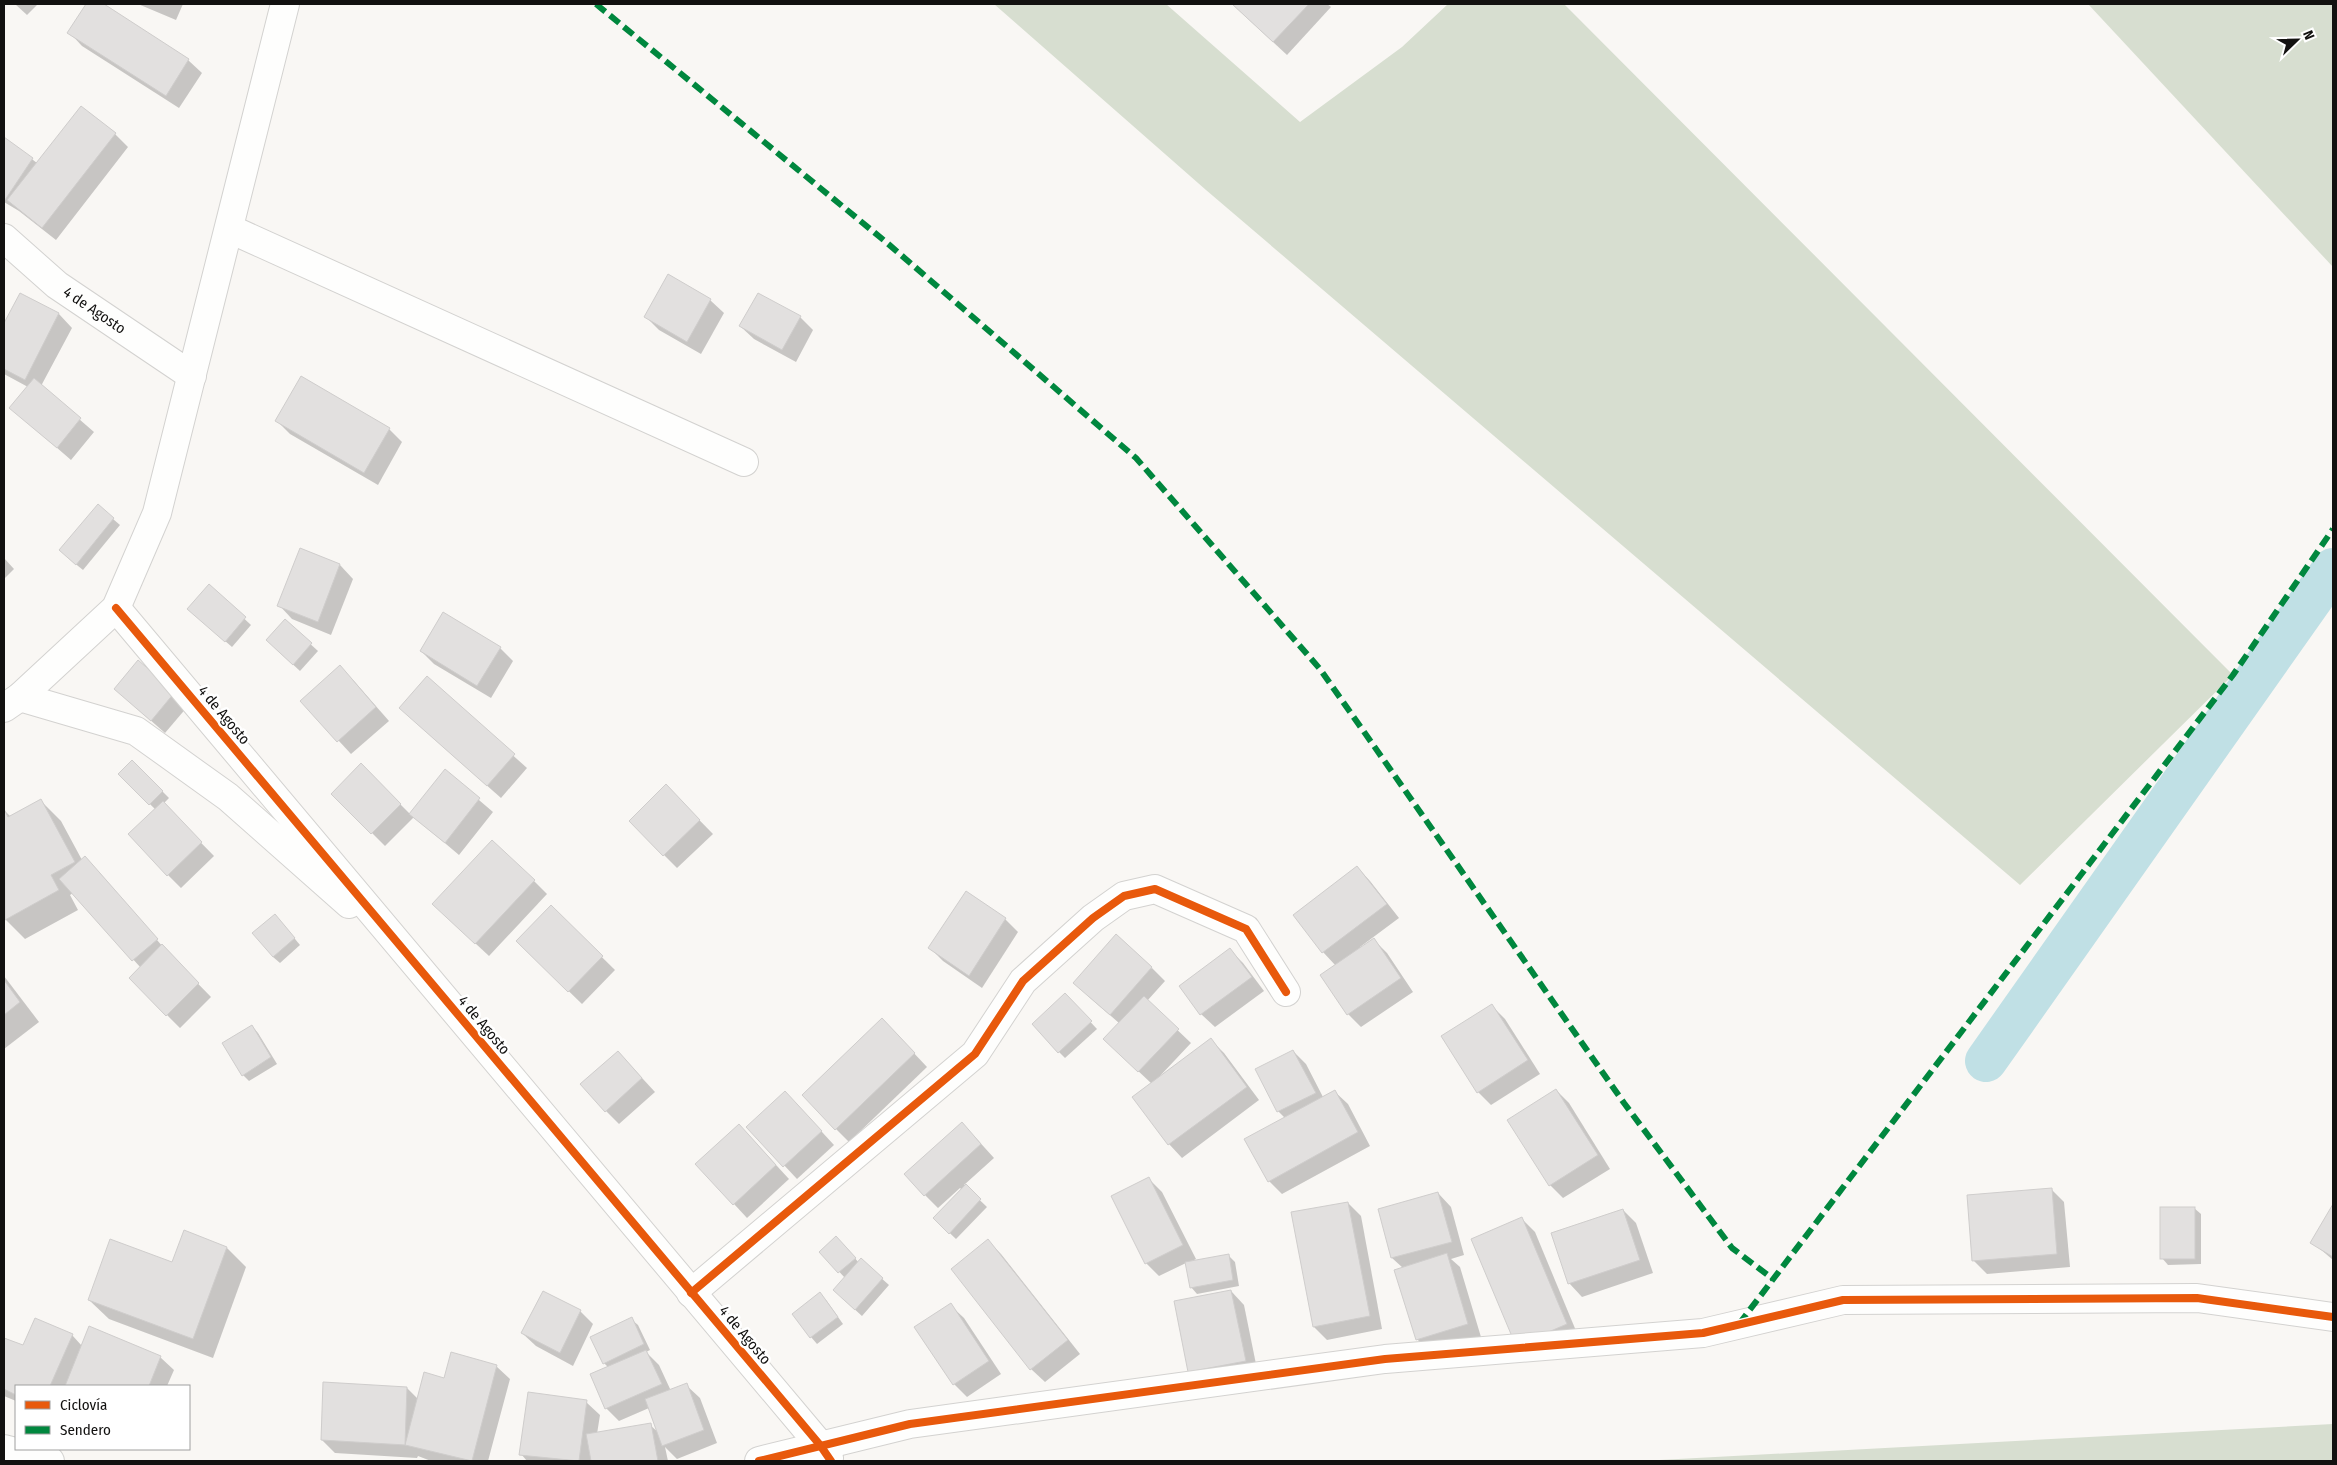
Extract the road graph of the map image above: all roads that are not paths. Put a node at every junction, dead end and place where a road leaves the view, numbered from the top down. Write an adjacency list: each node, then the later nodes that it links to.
1 (285, 4): 2 (street)
2 (230, 229): 4 (street); 5 (street)
3 (4, 238): 4 (street, 4 de Agosto)
4 (192, 376): 6 (street)
5 (744, 462)
6 (116, 608): 7 (street); 8 (street, 4 de Agosto)
7 (12, 703): 8 (street)
8 (398, 944): 10 (street, 4 de Agosto)
9 (1286, 992): 10 (street)
10 (691, 1293): 13 (street, 4 de Agosto)
11 (2333, 1317): 13 (street)
12 (4, 1449): 14 (street)
13 (826, 1453): 15 (street)
14 (50, 1461)
15 (759, 1461)

